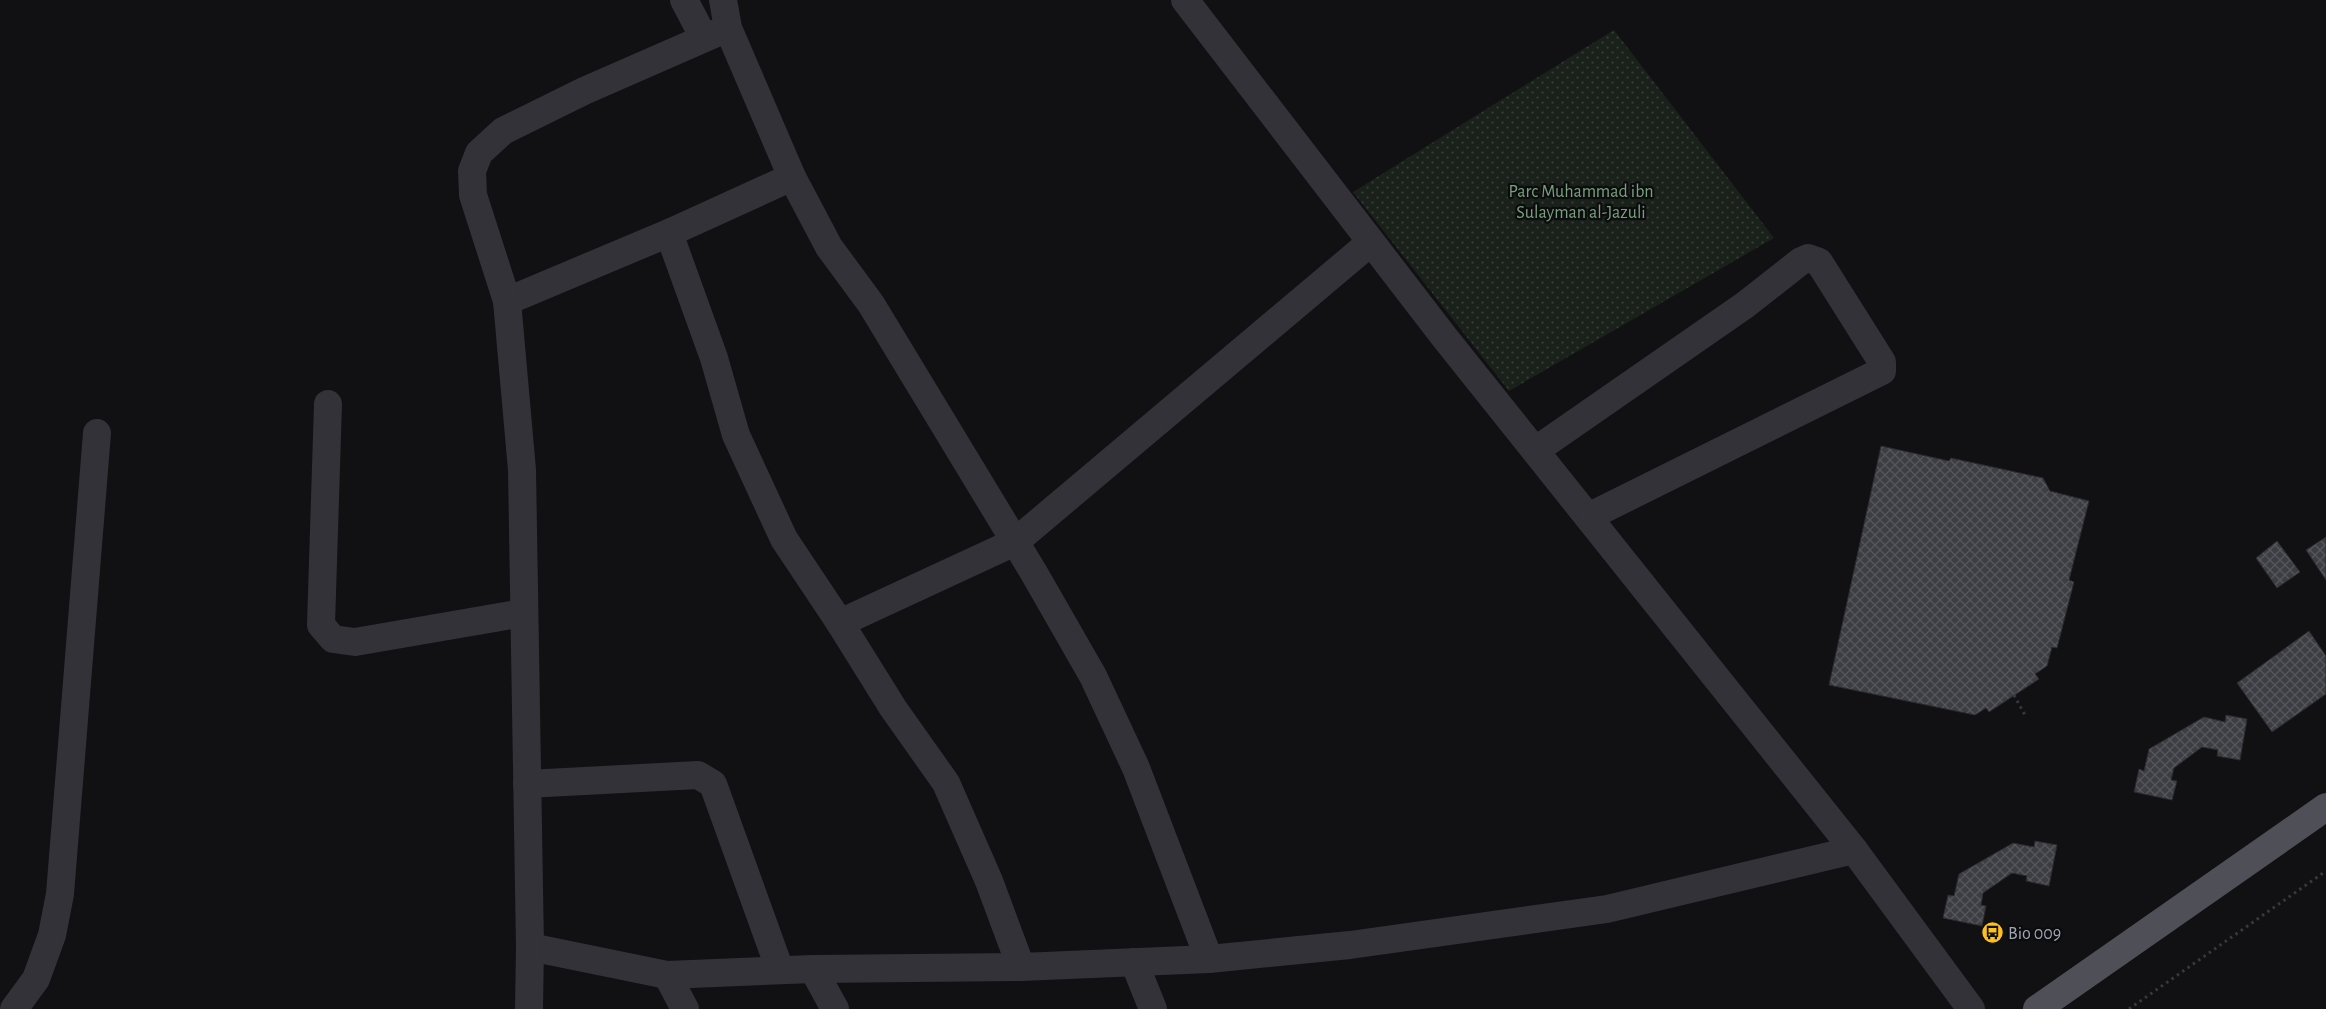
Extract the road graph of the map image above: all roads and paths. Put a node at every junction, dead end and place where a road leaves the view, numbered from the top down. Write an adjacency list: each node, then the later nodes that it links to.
1 (684, 0): 4 (street)
2 (723, 0): 4 (street)
3 (1186, 0): 7 (street)
4 (716, 33): 5 (street); 8 (street)
5 (792, 177): 6 (street); 13 (street)
6 (669, 233): 8 (street); 15 (street)
7 (1371, 242): 11 (street); 13 (street)
8 (507, 301): 14 (street)
9 (328, 404): 14 (street)
10 (97, 433): 29 (street)
11 (1536, 450): 12 (street); 12 (street)
12 (1590, 516): 20 (street)
13 (1015, 542): 15 (street); 23 (street)
14 (523, 613): 18 (street)
15 (840, 623): 25 (street)
16 (2014, 695): 17 (path)
17 (2026, 716)
18 (527, 784): 22 (street); 27 (street)
19 (2326, 807): 35 (main road)
20 (1854, 850): 23 (street); 34 (street)
21 (2326, 871): 36 (path)
22 (530, 947): 28 (street); 30 (street)
23 (1209, 959): 24 (street)
24 (1134, 962): 25 (street); 33 (street)
25 (1021, 967): 26 (street)
26 (812, 969): 27 (street); 32 (street)
27 (780, 970): 28 (street)
28 (666, 975): 31 (street)
29 (14, 1009)
30 (528, 1009)
31 (685, 1009)
32 (835, 1009)
33 (1153, 1009)
34 (1971, 1009)
35 (2037, 1009)
36 (2129, 1009)

